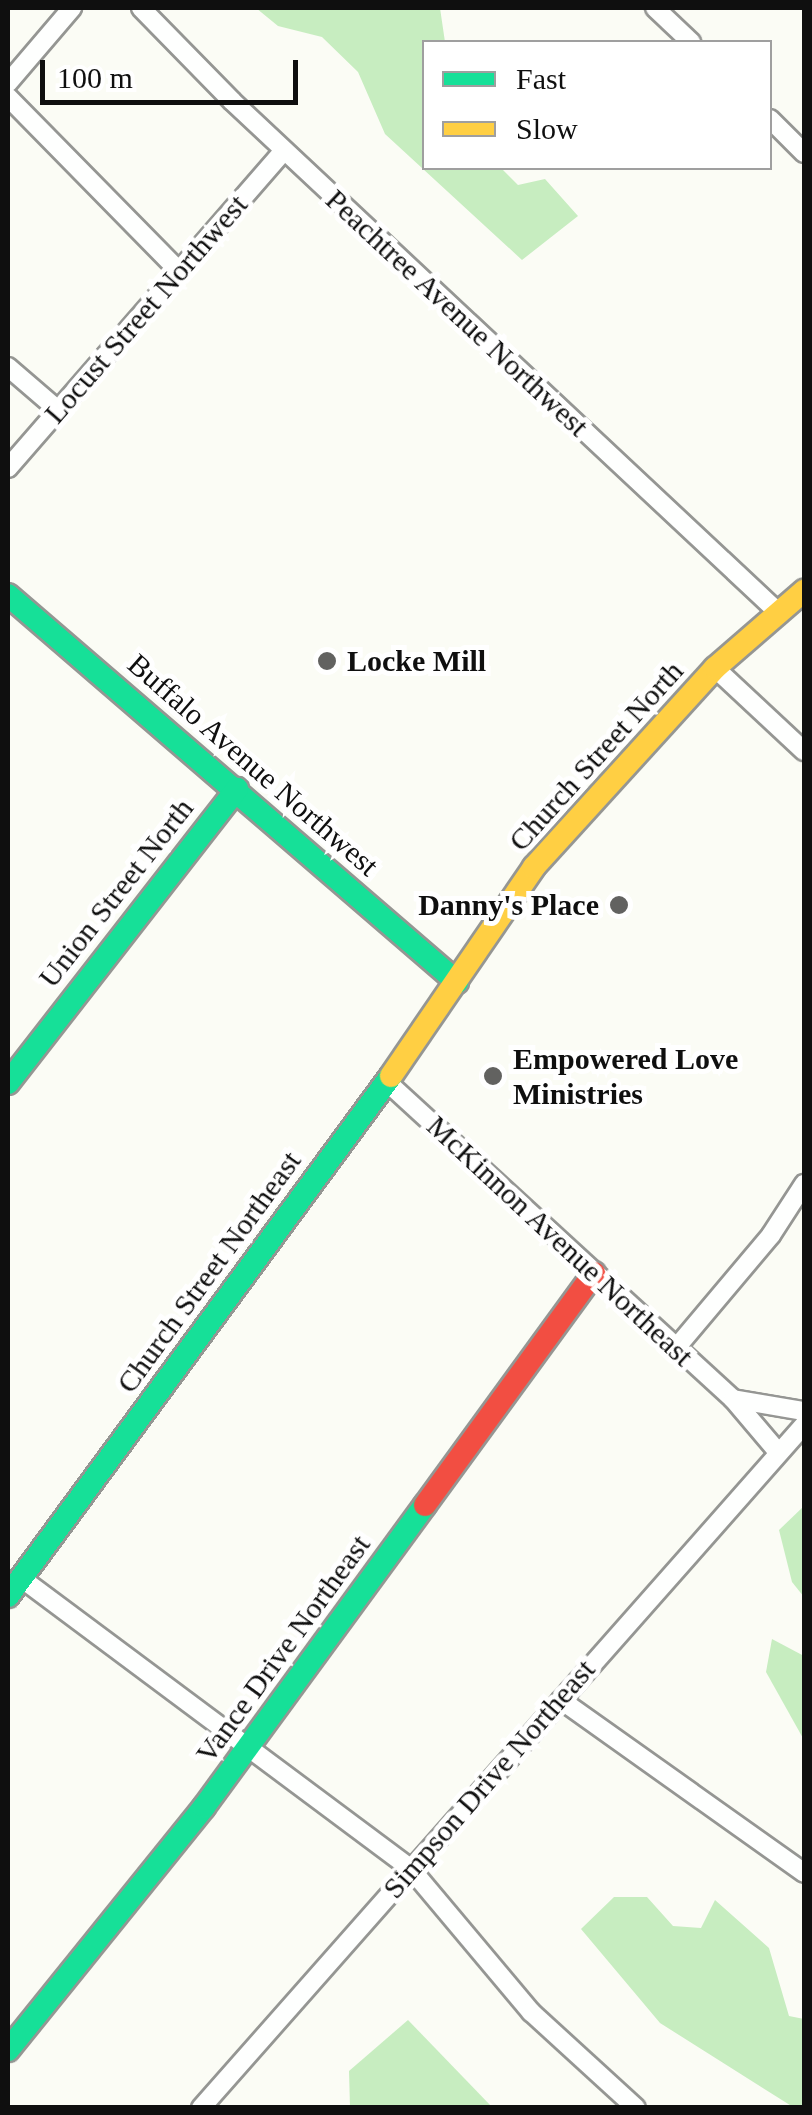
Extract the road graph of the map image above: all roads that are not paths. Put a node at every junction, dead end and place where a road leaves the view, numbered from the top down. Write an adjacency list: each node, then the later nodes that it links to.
1 (72, 8): 5 (street)
2 (141, 8): 8 (street, Peachtree Avenue Northwest)
3 (655, 8): 4 (street)
4 (689, 40)
5 (8, 83)
6 (8, 97): 10 (street)
7 (772, 121): 9 (street)
8 (284, 150): 10 (street, Locust Street Northwest); 16 (street, Peachtree Avenue Northwest)
9 (804, 153)
10 (178, 270): 12 (street, Locust Street Northwest)
11 (8, 367): 12 (street)
12 (58, 410): 13 (street, Locust Street Northwest)
13 (8, 468)
14 (804, 591): 16 (street, Church Street North)
15 (8, 595): 19 (street, Buffalo Avenue Northwest)
16 (779, 613): 17 (street, Church Street North)
17 (714, 668): 18 (street); 20 (street, Church Street North)
18 (804, 751)
19 (237, 788): 20 (street, Buffalo Avenue Northwest); 22 (street, Union Street North)
20 (458, 982): 21 (street, Church Street Northeast)
21 (387, 1082): 24 (street, McKinnon Avenue Northeast); 30 (street, Church Street Northeast)
22 (8, 1083)
23 (804, 1184): 25 (street)
24 (594, 1274): 25 (street, McKinnon Avenue Northeast); 32 (street, Vance Drive Northeast)
25 (676, 1348): 26 (street, McKinnon Avenue Northeast)
26 (733, 1399): 27 (street); 29 (street, McKinnon Avenue Northeast)
27 (804, 1411)
28 (804, 1425): 29 (street)
29 (778, 1452): 31 (street, Simpson Drive Northeast)
30 (14, 1587): 32 (street)
31 (561, 1700): 33 (street, Simpson Drive Northeast); 34 (street)
32 (249, 1745): 33 (street); 35 (street, Vance Drive Northeast)
33 (411, 1869): 36 (street, Simpson Drive Northeast); 37 (street)
34 (804, 1873)
35 (8, 2050)
36 (201, 2108)
37 (636, 2108)

